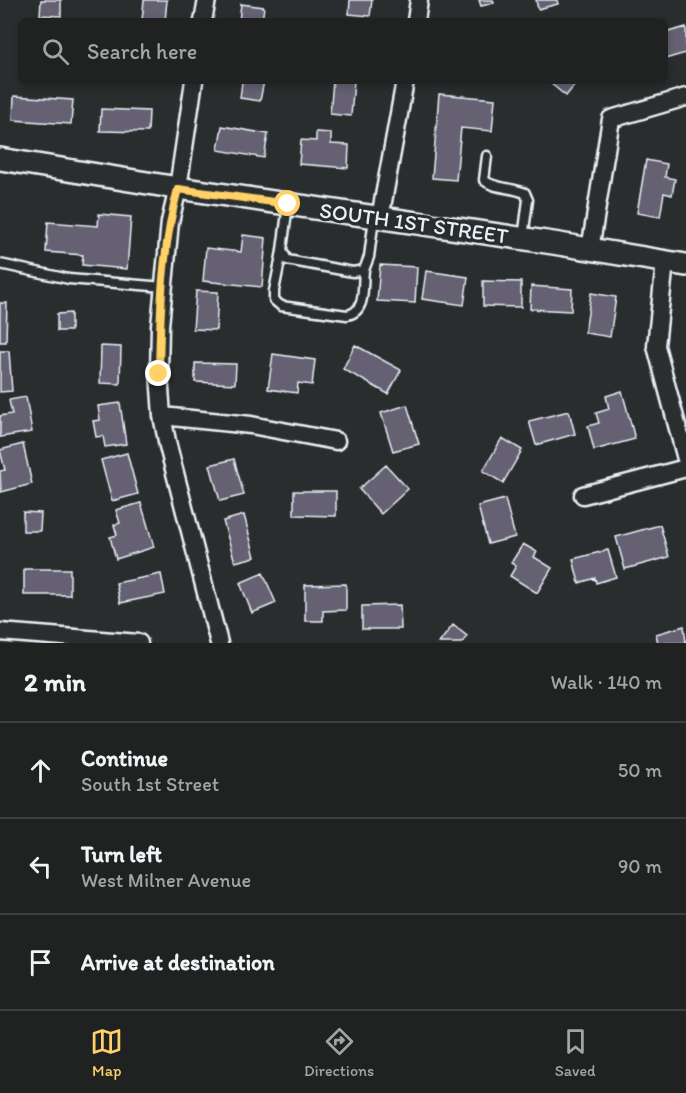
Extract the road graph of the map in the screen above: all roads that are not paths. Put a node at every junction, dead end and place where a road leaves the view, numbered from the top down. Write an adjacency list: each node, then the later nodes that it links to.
1 (207, 0): 3 (street)
2 (419, 0): 4 (street)
3 (204, 18)
4 (416, 18)
5 (194, 84): 10 (street)
6 (404, 84): 12 (street)
7 (686, 97): 15 (street)
8 (487, 156): 13 (lane)
9 (0, 159): 10 (street, SOUTH 1ST STREET)
10 (178, 189): 11 (street, SOUTH 1ST STREET); 20 (street)
11 (288, 204): 12 (street, SOUTH 1ST STREET); 14 (lane)
12 (377, 217): 13 (street, SOUTH 1ST STREET); 19 (lane)
13 (523, 239): 15 (street, SOUTH 1ST STREET)
14 (282, 250): 19 (lane); 19 (lane)
15 (590, 250): 16 (street, SOUTH 1ST STREET)
16 (664, 262): 18 (street, SOUTH 1ST STREET); 23 (street)
17 (0, 264): 20 (lane)
18 (686, 265)
19 (364, 270)
20 (164, 287): 21 (street)
21 (162, 416): 22 (street); 28 (street)
22 (336, 441)
23 (686, 459)
24 (686, 468): 25 (street)
25 (583, 495)
26 (2, 632): 27 (street)
27 (139, 643)
28 (219, 643)

